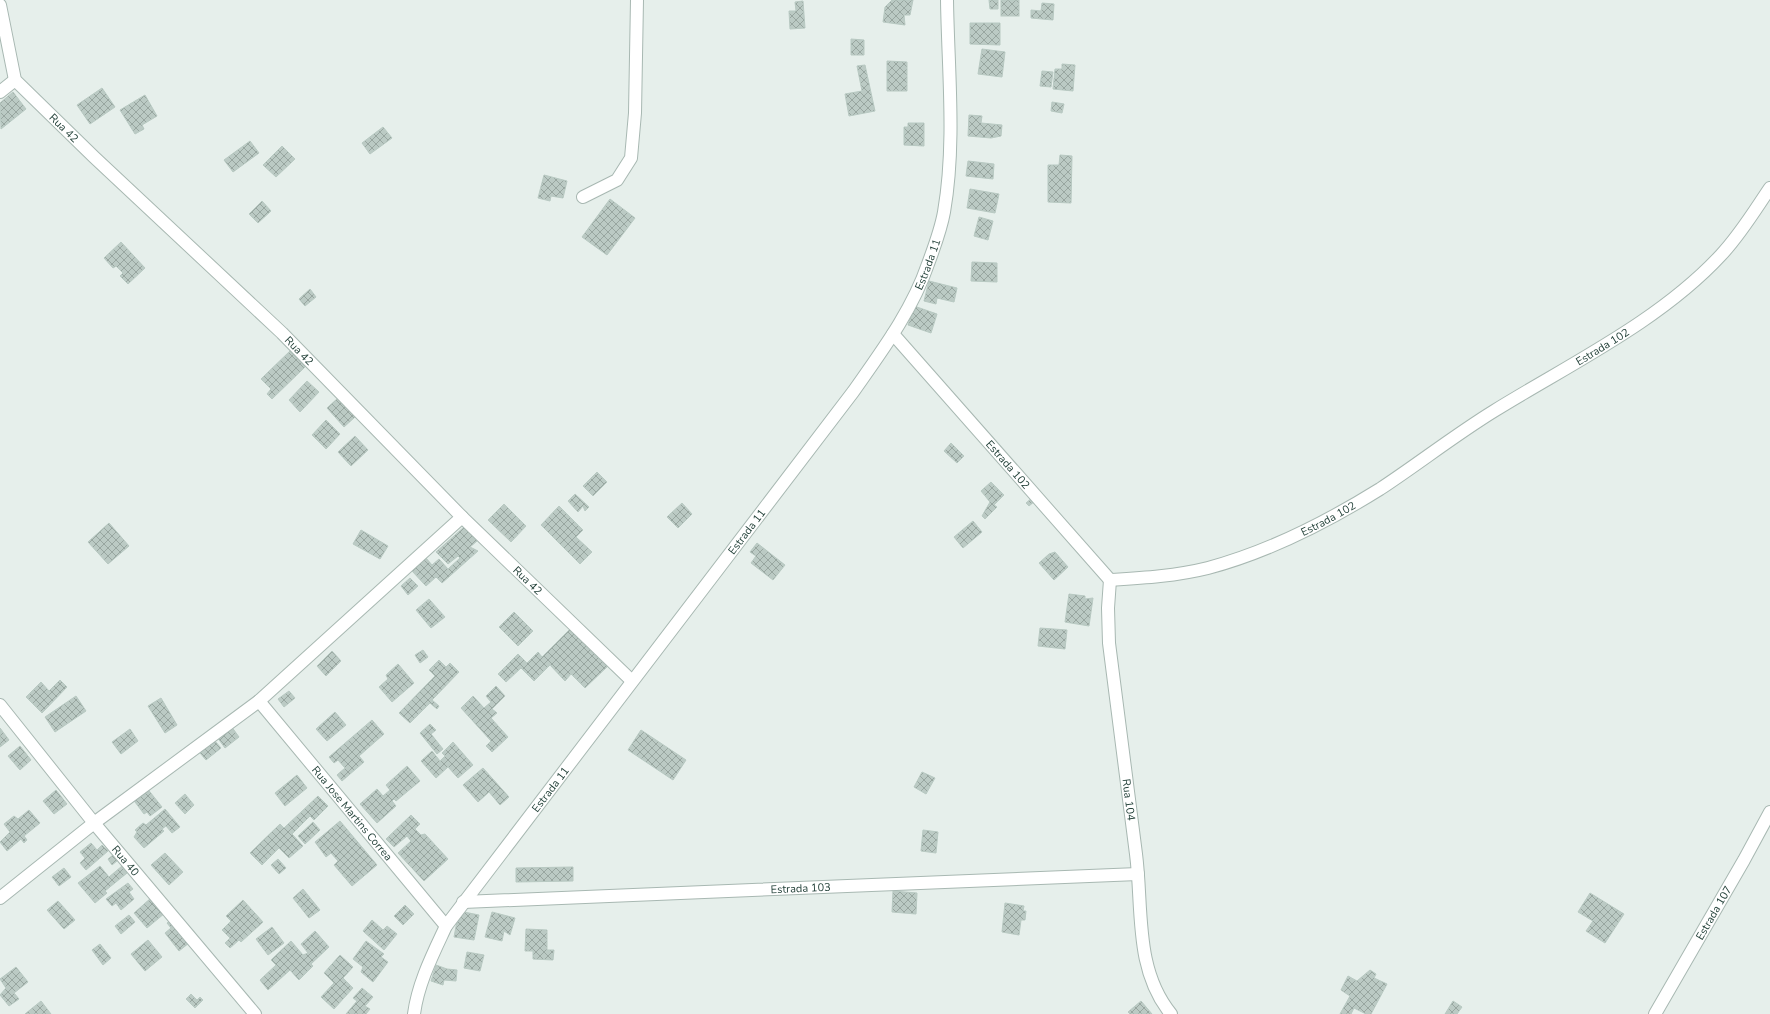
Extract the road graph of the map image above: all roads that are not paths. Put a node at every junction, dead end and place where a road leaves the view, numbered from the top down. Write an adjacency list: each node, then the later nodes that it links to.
1 (637, 0): 7 (street)
2 (946, 0): 8 (street, Estrada 11)
3 (0, 5): 4 (street)
4 (15, 80): 5 (street); 9 (street, Rua 42)
5 (0, 92)
6 (1770, 188): 10 (street, Estrada 102)
7 (584, 197)
8 (893, 334): 10 (street, Estrada 102); 11 (street, Estrada 11)
9 (462, 517): 11 (street, Rua 42); 12 (street)
10 (1110, 580): 16 (street, Rua 104)
11 (632, 681): 18 (street, Estrada 11)
12 (259, 701): 15 (street); 19 (street, Rua Jose Martins Correa)
13 (0, 705): 15 (street, Rua 40)
14 (1770, 812): 23 (street, Estrada 107)
15 (94, 823): 17 (street); 20 (street, Rua 40)
16 (1138, 874): 18 (street, Estrada 103); 22 (street, Rua 104)
17 (0, 898)
18 (463, 902): 19 (street, Estrada 11)
19 (446, 926): 21 (street, Estrada 11)
20 (255, 1014)
21 (414, 1014)
22 (1170, 1014)
23 (1655, 1014)

